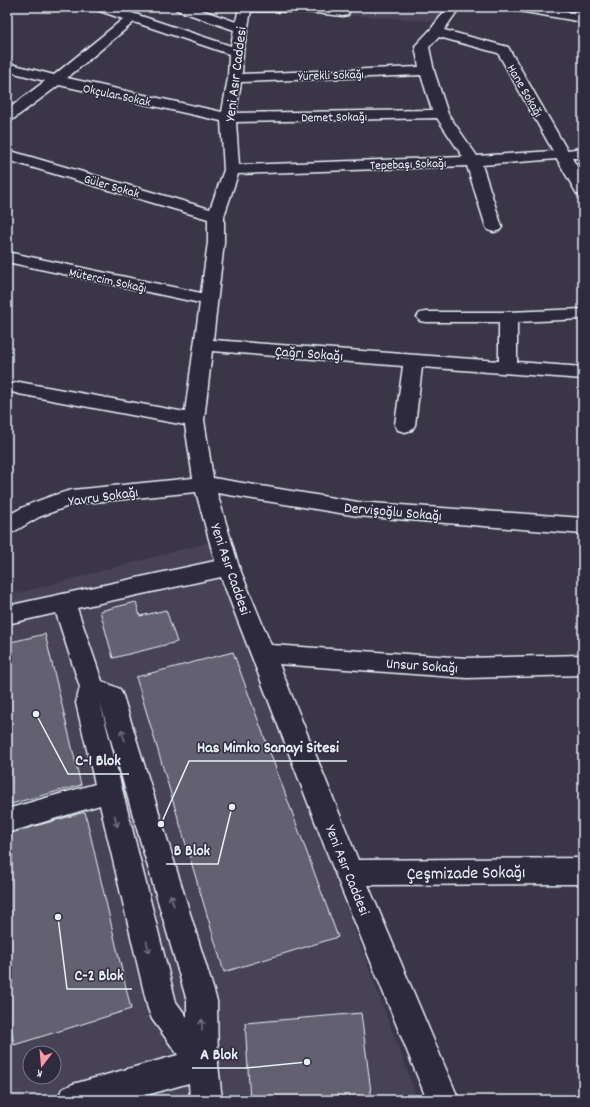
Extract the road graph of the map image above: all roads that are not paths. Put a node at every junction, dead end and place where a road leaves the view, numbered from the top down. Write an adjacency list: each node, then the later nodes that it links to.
1 (100, 7): 7 (street)
2 (181, 7): 6 (street)
3 (454, 7): 9 (street)
4 (519, 7): 8 (street)
5 (343, 12): 6 (street)
6 (243, 14): 10 (street, Yeni Asır Caddesi)
7 (132, 18): 10 (street); 14 (street)
8 (583, 18)
9 (436, 32): 12 (street); 20 (street, Hane Sokağı)
10 (236, 52): 13 (street, Yeni Asır Caddesi)
11 (7, 67): 14 (street, Okçular Sokak)
12 (427, 71): 13 (street, Yürekli Sokağı); 15 (street)
13 (235, 78): 17 (street, Yeni Asır Caddesi)
14 (56, 80): 16 (street); 17 (street, Okçular Sokak)
15 (441, 114): 17 (street, Demet Sokağı); 21 (street)
16 (7, 117)
17 (228, 118): 22 (street, Yeni Asır Caddesi)
18 (583, 153): 20 (street, Tepebaşı Sokağı)
19 (7, 155): 24 (street, Güler Sokak)
20 (562, 155): 21 (street, Tepebaşı Sokağı); 23 (street, Hane Sokağı)
21 (472, 161): 22 (street, Tepebaşı Sokağı); 25 (street)
22 (232, 170): 24 (street, Yeni Asır Caddesi)
23 (583, 191)
24 (216, 216): 27 (street, Yeni Asır Caddesi)
25 (494, 227)
26 (7, 258): 27 (street, Mütercim Sokağı)
27 (209, 300): 31 (street, Yeni Asır Caddesi)
28 (583, 314): 30 (street)
29 (426, 317): 30 (street)
30 (508, 318): 33 (street)
31 (204, 345): 32 (street, Çağrı Sokağı); 36 (street, Yeni Asır Caddesi)
32 (413, 361): 33 (street, Çağrı Sokağı); 37 (street)
33 (508, 368): 34 (street, Çağrı Sokağı)
34 (583, 373)
35 (19, 388): 36 (street)
36 (194, 420): 38 (street, Yeni Asır Caddesi)
37 (405, 425)
38 (204, 484): 39 (street, Yavru Sokağı); 40 (street, Dervişoğlu Sokağı); 41 (street, Yeni Asır Caddesi)
39 (7, 526)
40 (583, 526)
41 (228, 567): 42 (street); 44 (street, Yeni Asır Caddesi)
42 (64, 602): 43 (street); 46 (street)
43 (7, 615)
44 (262, 654): 45 (street, Unsur Sokağı); 50 (street, Yeni Asır Caddesi)
45 (583, 665)
46 (92, 687): 47 (street); 51 (street, one-way to 46)
47 (109, 791): 48 (street); 51 (street, one-way to 51)
48 (7, 821)
49 (583, 871): 50 (street, Çeşmizade Sokağı)
50 (349, 873): 54 (street, Yeni Asır Caddesi)
51 (203, 1064): 52 (street); 53 (street)
52 (73, 1100)
53 (206, 1100)
54 (443, 1100)

